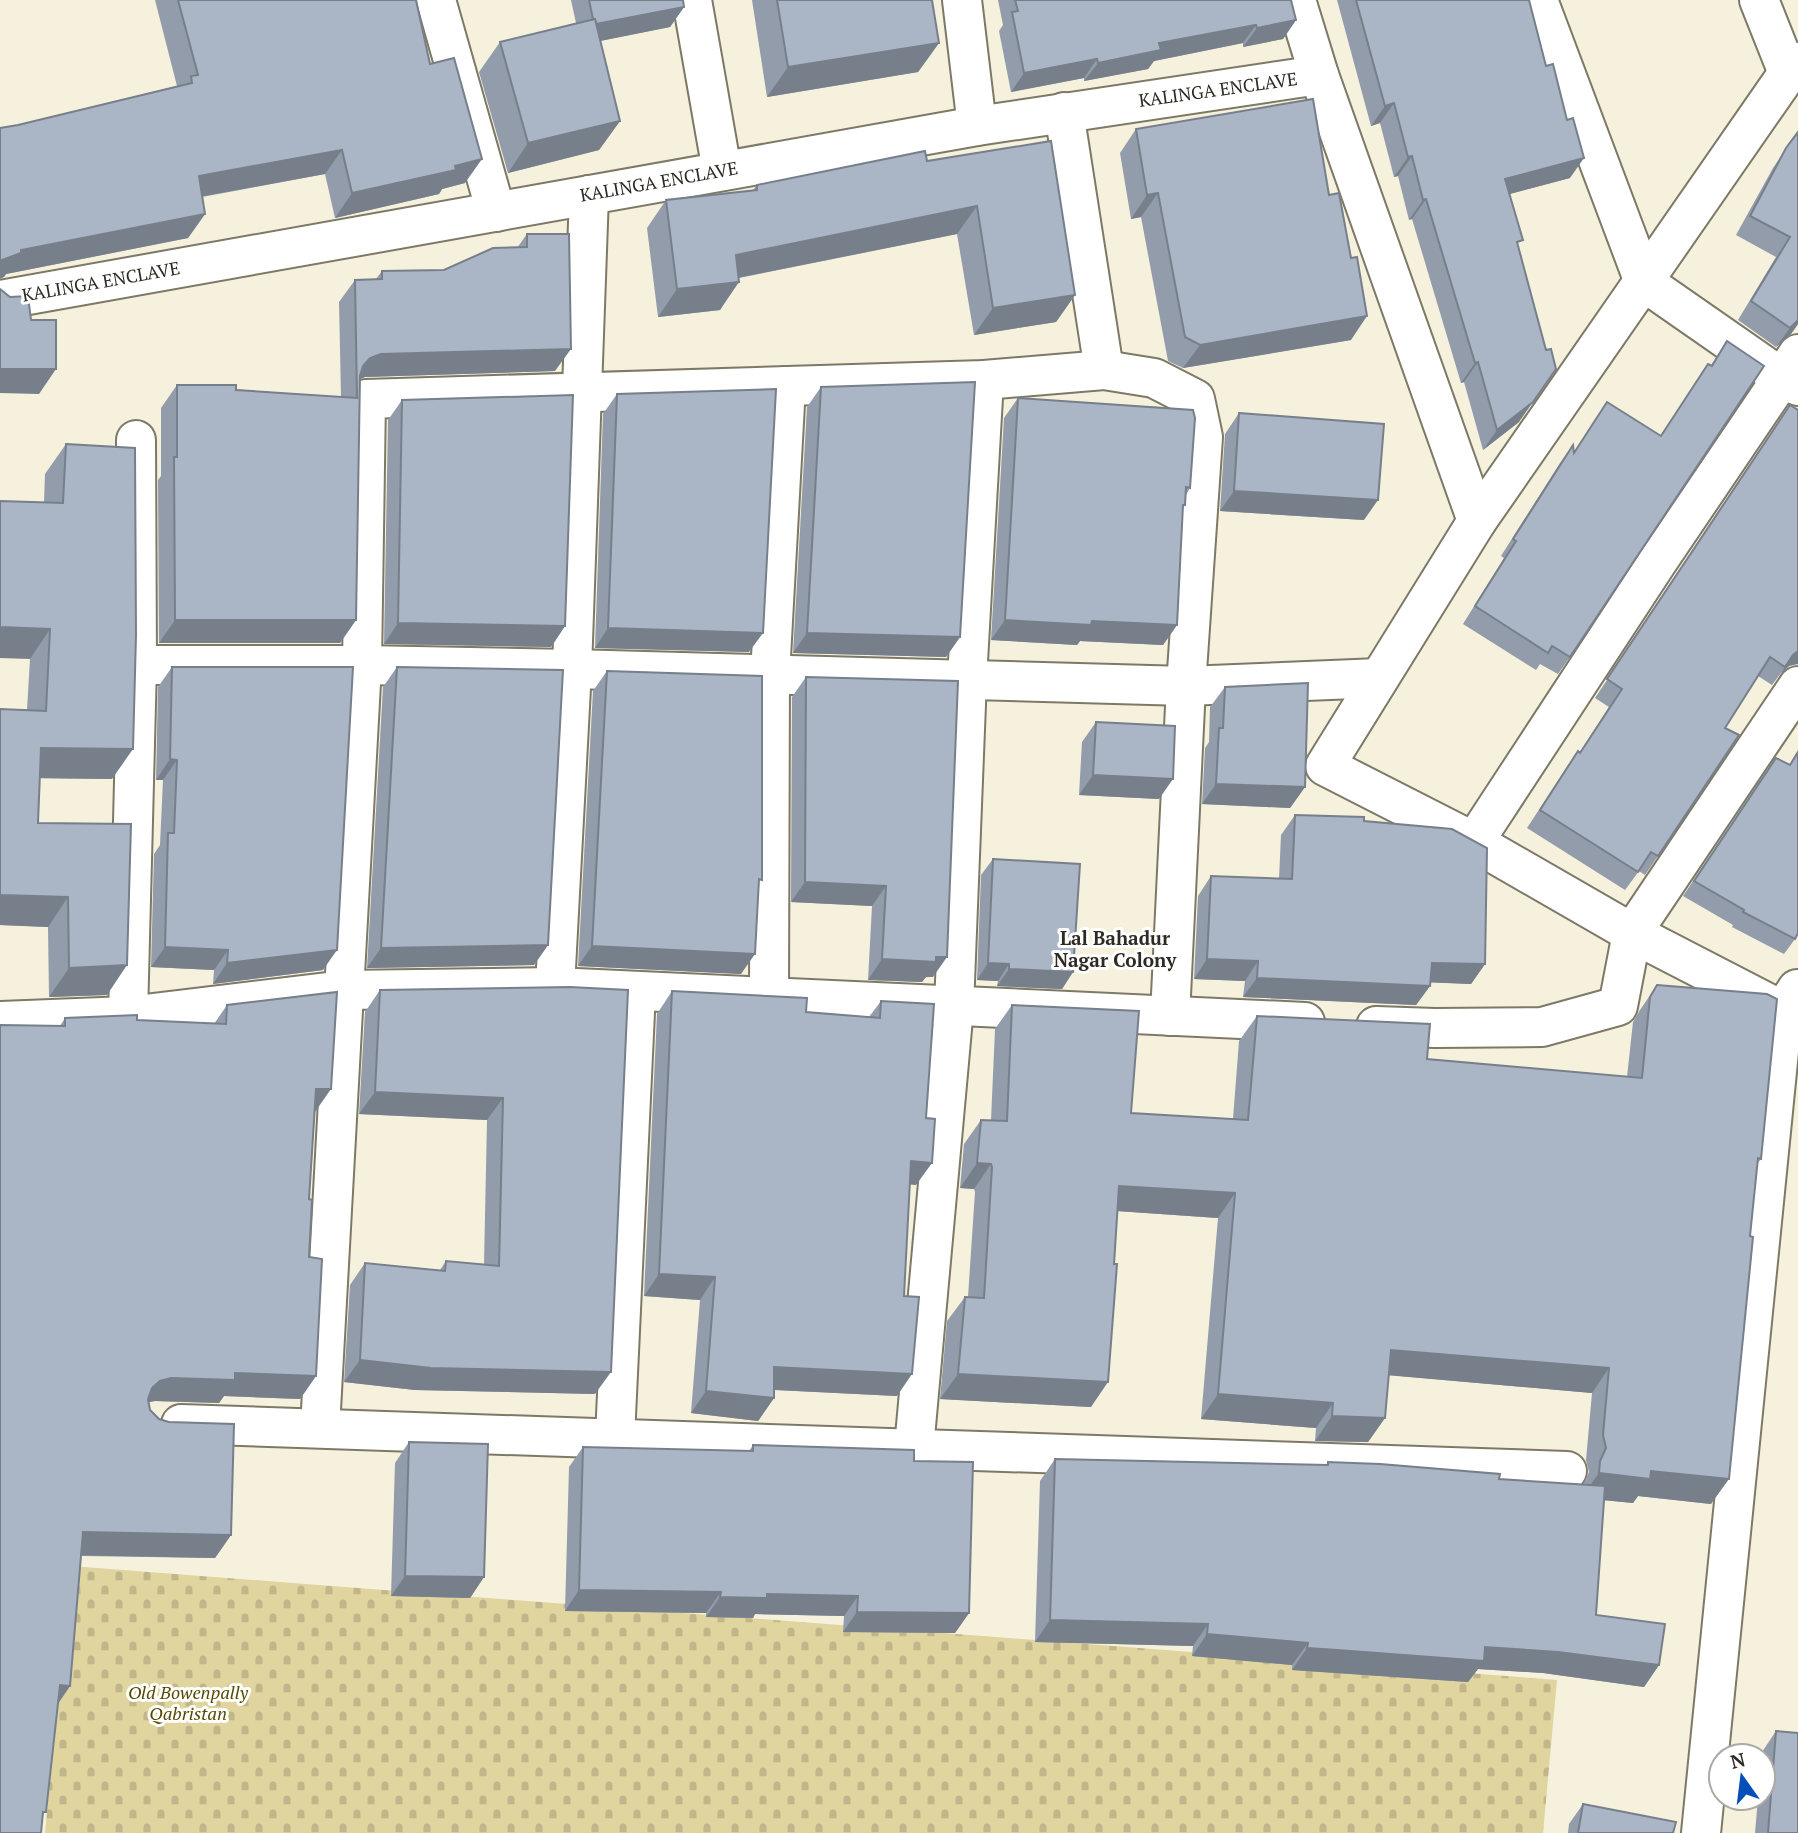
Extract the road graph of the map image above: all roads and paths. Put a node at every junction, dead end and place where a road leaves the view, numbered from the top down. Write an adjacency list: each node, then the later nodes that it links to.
1 (436, 0): 13 (street)
2 (692, 0): 11 (street)
3 (962, 0): 10 (street)
4 (1296, 0): 8 (street)
5 (1538, 0): 14 (street)
6 (1759, 0): 7 (street)
7 (1793, 68): 14 (street)
8 (1319, 75): 9 (street, KALINGA ENCLAVE); 22 (street)
9 (1064, 112): 10 (street, KALINGA ENCLAVE); 16 (street)
10 (976, 126): 11 (street, KALINGA ENCLAVE)
11 (722, 171): 12 (street, KALINGA ENCLAVE)
12 (589, 195): 13 (street, KALINGA ENCLAVE); 20 (street)
13 (496, 212): 15 (street, KALINGA ENCLAVE)
14 (1644, 282): 17 (street); 22 (street)
15 (0, 300)
16 (1104, 370): 18 (street); 30 (street)
17 (1793, 372): 31 (street)
18 (984, 380): 19 (street); 28 (street)
19 (786, 386): 20 (street); 26 (street)
20 (583, 394): 24 (street); 25 (street)
21 (136, 440): 23 (street)
22 (1478, 521): 27 (street)
23 (137, 665): 24 (street); 40 (street)
24 (362, 665): 25 (street); 34 (street)
25 (572, 669): 26 (street); 33 (street)
26 (770, 675): 28 (street); 36 (street)
27 (1379, 678): 30 (street); 31 (street)
28 (967, 679): 30 (street); 38 (street)
29 (1798, 685): 32 (street)
30 (1186, 686): 39 (street)
31 (1474, 842): 32 (street)
32 (1632, 933): 37 (street); 39 (street)
33 (555, 987): 34 (street); 35 (street)
34 (344, 990): 40 (street); 43 (street)
35 (636, 990): 36 (street); 44 (street)
36 (769, 997): 38 (street)
37 (1793, 1004): 47 (street)
38 (954, 1007): 39 (street); 45 (street)
39 (1170, 1016)
40 (128, 1017): 41 (street)
41 (0, 1021)
42 (154, 1423): 43 (street)
43 (320, 1428): 44 (street)
44 (615, 1437): 45 (street)
45 (914, 1448): 46 (street)
46 (1567, 1471)
47 (1701, 1833)

